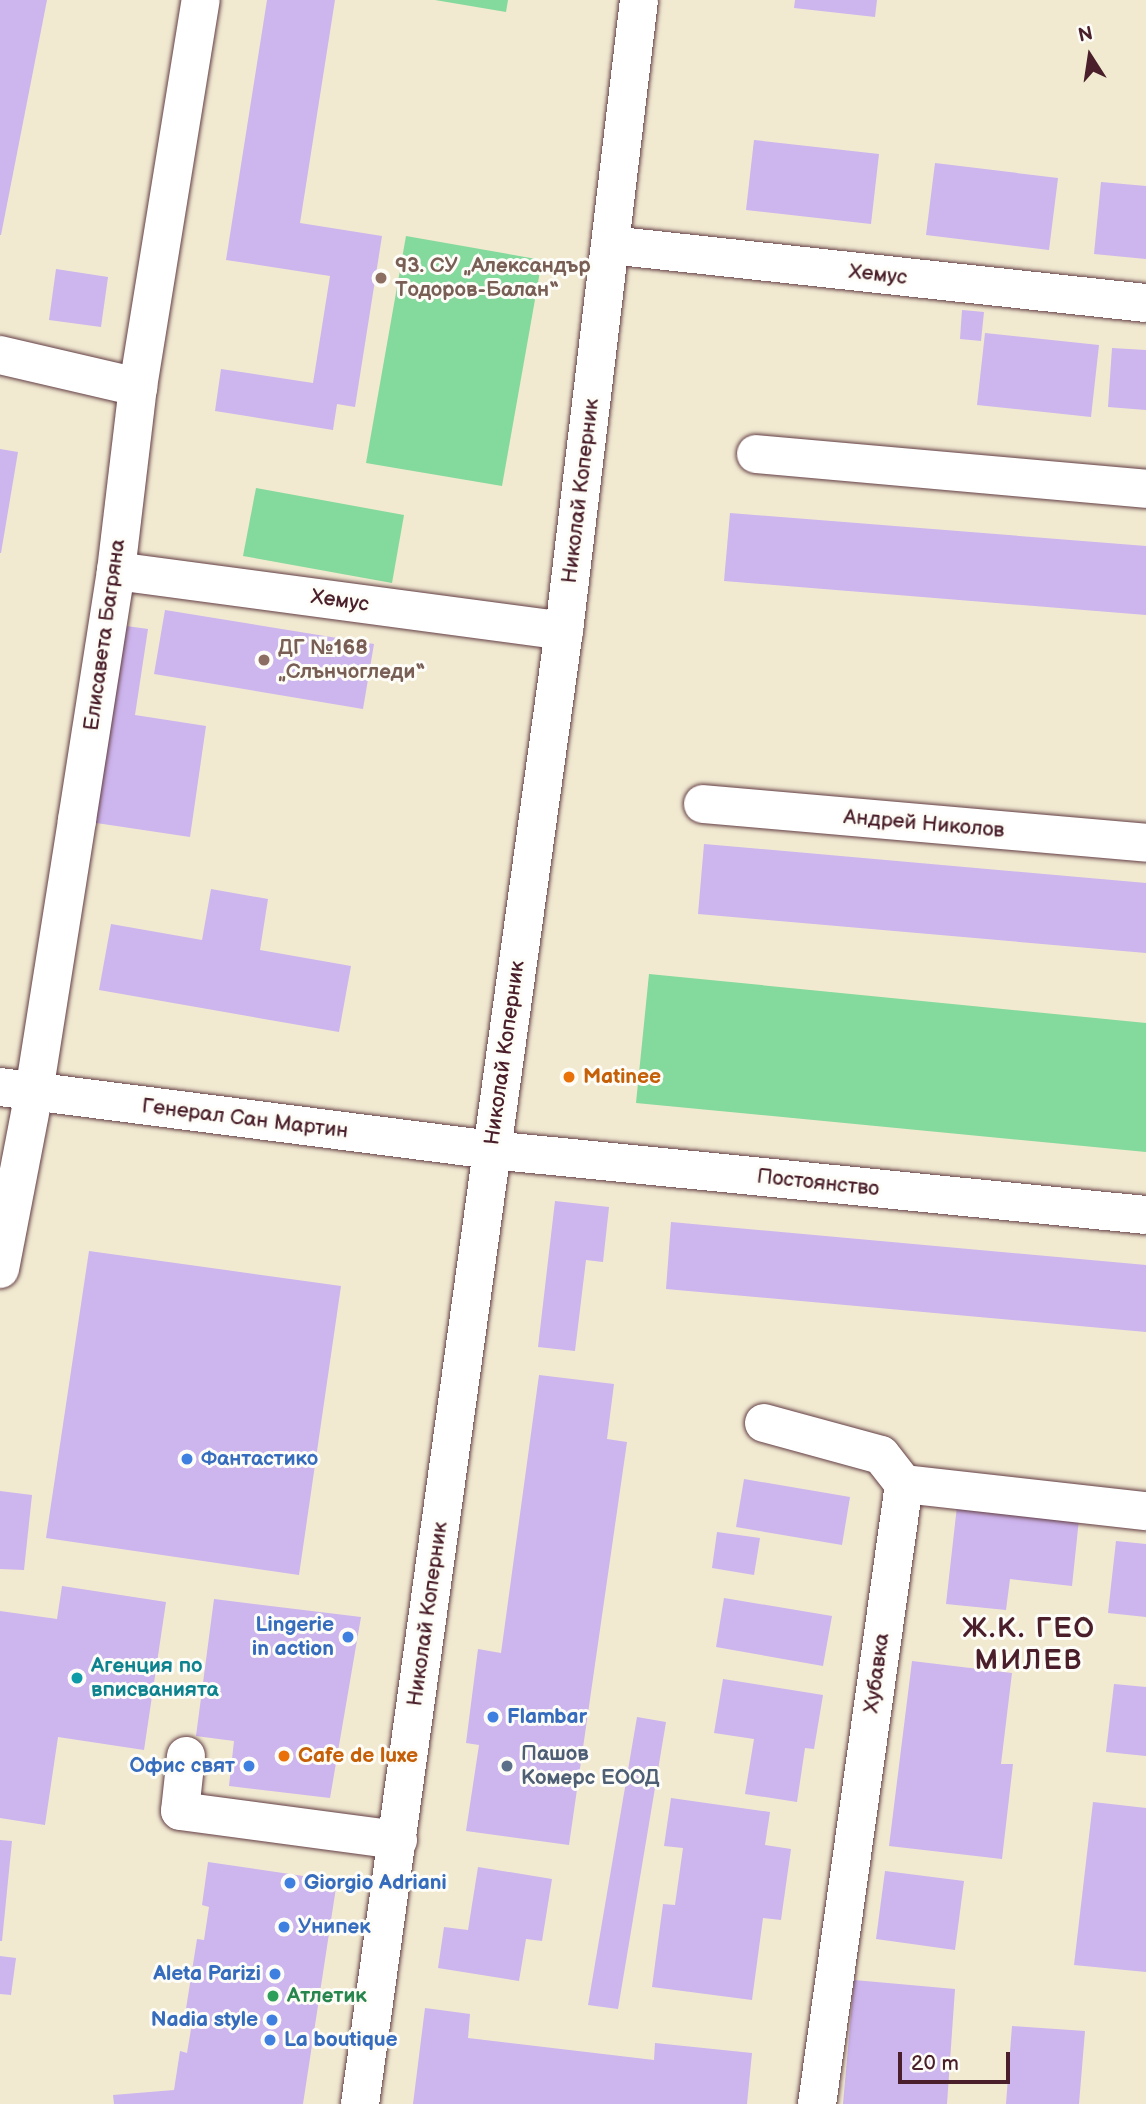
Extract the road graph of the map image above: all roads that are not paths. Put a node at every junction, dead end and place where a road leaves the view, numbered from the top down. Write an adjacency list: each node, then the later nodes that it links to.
1 (201, 0): 6 (street, Елисавета Багряна)
2 (639, 0): 3 (street, Николай Коперник)
3 (610, 245): 4 (street, Хемус); 10 (street, Николай Коперник)
4 (1146, 303)
5 (0, 355): 6 (street)
6 (138, 387): 9 (street, Елисавета Багряна)
7 (756, 454): 8 (street)
8 (1146, 489)
9 (116, 570): 10 (street, Хемус); 13 (street, Елисавета Багряна)
10 (564, 631): 14 (street, Николай Коперник)
11 (703, 804): 12 (street, Андрей Николов)
12 (1146, 843)
13 (17, 1090): 14 (street, Генерал Сан Мартин); 16 (street, Елисавета Багряна)
14 (491, 1150): 15 (street, Постоянство); 21 (street, Николай Коперник)
15 (1146, 1215)
16 (0, 1269)
17 (764, 1423): 18 (street)
18 (904, 1484): 19 (street); 23 (street, Хубавка)
19 (1146, 1511)
20 (186, 1756): 21 (street)
21 (398, 1840): 22 (street, Николай Коперник)
22 (360, 2104)
23 (817, 2104)

